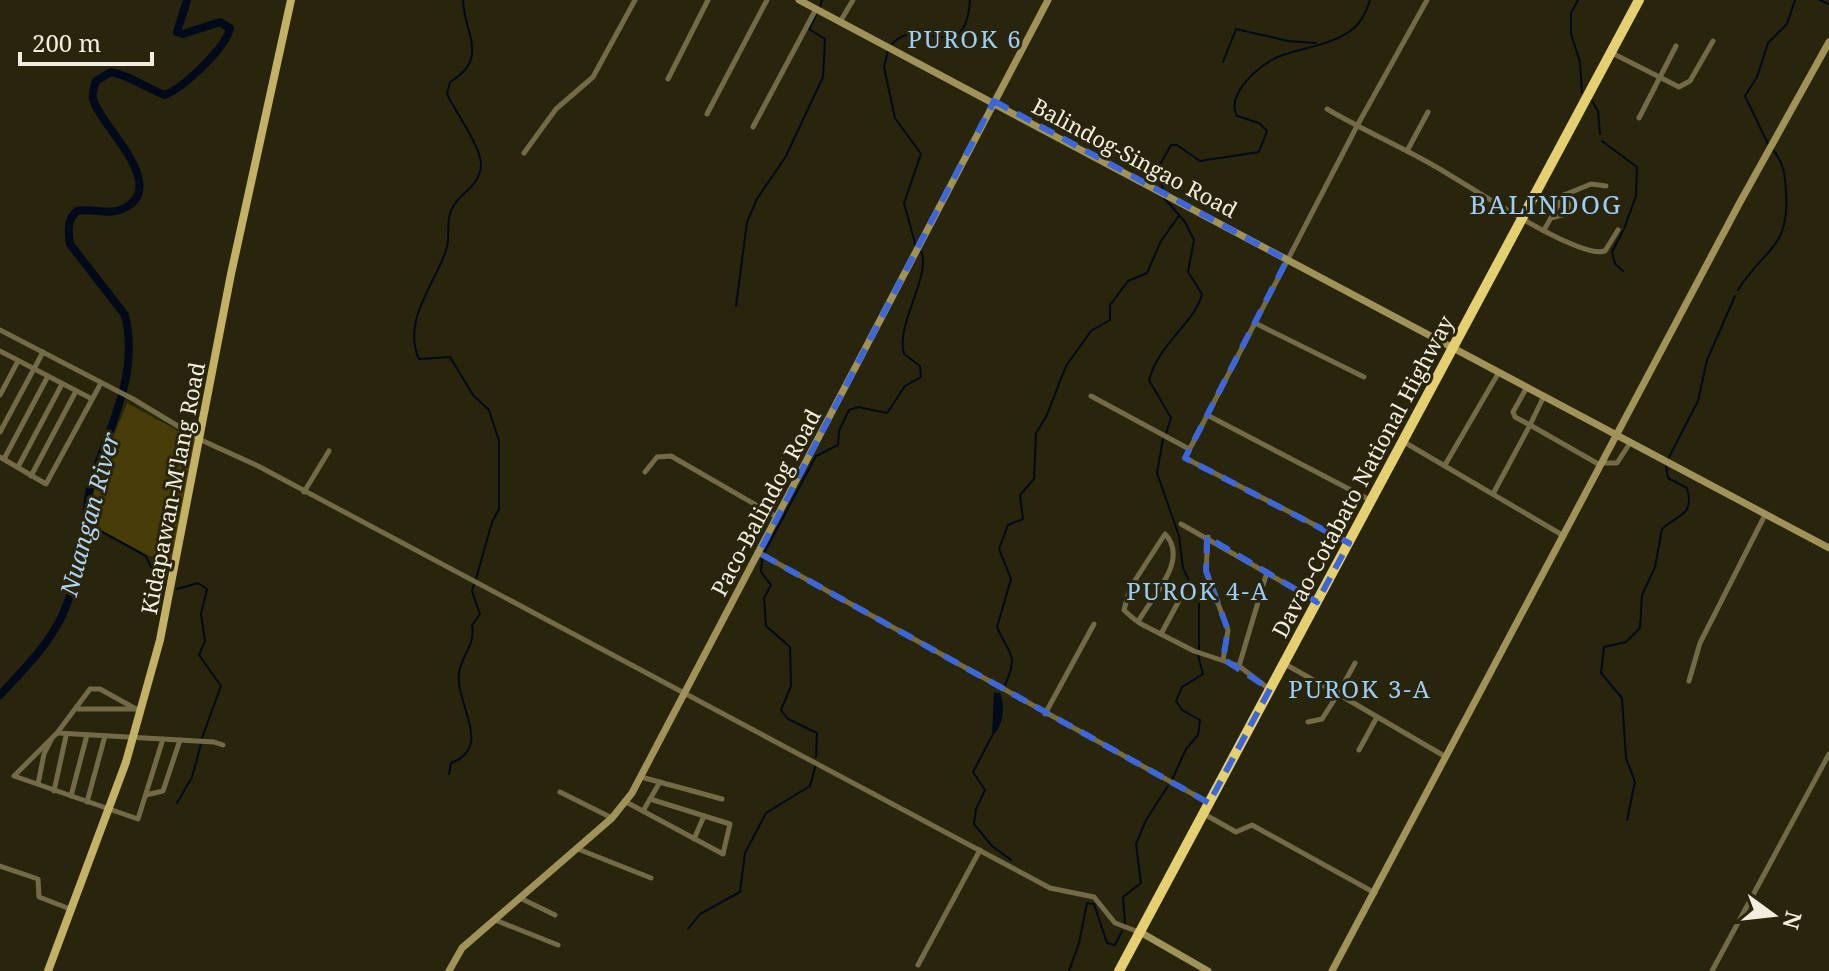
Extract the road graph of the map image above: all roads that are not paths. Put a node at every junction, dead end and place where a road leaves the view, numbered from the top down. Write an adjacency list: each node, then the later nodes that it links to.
1 (291, 0): 56 (main road, Kidapawan-M'lang Road)
2 (635, 0): 26 (street)
3 (708, 0): 16 (street)
4 (767, 0): 21 (street)
5 (799, 0): 10 (street, Balindog-Singao Road)
6 (853, 0): 11 (street)
7 (1048, 0): 18 (street, Paco-Balindog Road)
8 (1427, 0): 23 (street)
9 (1639, 0): 15 (highway, Davao-Cotabato National Highway)
10 (816, 9): 11 (street, Balindog-Singao Road); 24 (street)
11 (840, 22): 18 (street, Balindog-Singao Road)
12 (1713, 41): 17 (street)
13 (1829, 42): 55 (street)
14 (1676, 46): 17 (street)
15 (1611, 52): 17 (street); 29 (highway, Davao-Cotabato National Highway)
16 (668, 79)
17 (1658, 79): 22 (street)
18 (994, 101): 33 (street, Balindog-Singao Road); 71 (street, Paco-Balindog Road)
19 (1327, 109): 23 (street)
20 (1428, 112): 25 (street)
21 (707, 114)
22 (1639, 118)
23 (1357, 126): 25 (street); 33 (street)
24 (753, 127)
25 (1407, 151): 29 (street)
26 (524, 153)
27 (1606, 186): 28 (street)
28 (1564, 195): 30 (street); 30 (street)
29 (1523, 217): 31 (street); 36 (highway, Davao-Cotabato National Highway)
30 (1551, 218): 31 (street)
31 (1544, 230): 32 (street)
32 (1618, 230)
33 (1287, 260): 34 (street); 36 (street, Balindog-Singao Road)
34 (1255, 323): 43 (street); 52 (street)
35 (0, 330): 38 (street)
36 (1454, 346): 41 (street, Balindog-Singao Road); 57 (highway, Davao-Cotabato National Highway)
37 (0, 351): 39 (street)
38 (43, 352): 40 (street); 44 (street)
39 (18, 361): 40 (street); 48 (street)
40 (34, 369): 42 (street); 54 (street)
41 (1500, 372): 46 (street, Balindog-Singao Road); 63 (street)
42 (48, 376): 45 (street); 61 (street)
43 (1364, 377)
44 (101, 383): 51 (street); 56 (street)
45 (62, 384): 47 (street); 64 (street)
46 (1527, 387): 50 (street, Balindog-Singao Road); 53 (street)
47 (76, 391): 51 (street); 66 (street)
48 (0, 395)
49 (1091, 396): 59 (street)
50 (1544, 396): 53 (street); 55 (street, Balindog-Singao Road)
51 (92, 399): 66 (street)
52 (1207, 415): 59 (street); 69 (street)
53 (1530, 425): 62 (street); 68 (street)
54 (0, 432)
55 (1617, 435): 58 (street, Balindog-Singao Road); 62 (street)
56 (201, 440): 67 (street); 93 (main road, Kidapawan-M'lang Road)
57 (1403, 441): 63 (street); 69 (highway, Davao-Cotabato National Highway)
58 (1630, 443): 62 (street); 70 (street, Balindog-Singao Road)
59 (1189, 449): 75 (street)
60 (329, 451): 67 (street)
61 (2, 458): 64 (street)
62 (1602, 464): 73 (street)
63 (1445, 465): 68 (street)
64 (18, 467): 66 (street)
65 (645, 472): 71 (street)
66 (31, 476)
67 (304, 492): 90 (street)
68 (1493, 494): 73 (street)
69 (1372, 501): 75 (highway, Davao-Cotabato National Highway)
70 (1765, 515): 76 (street, Balindog-Singao Road); 88 (street)
71 (778, 517): 77 (street, Paco-Balindog Road)
72 (1181, 524): 74 (street)
73 (1564, 536): 107 (street)
74 (1208, 537): 78 (street); 84 (street)
75 (1349, 543): 80 (highway, Davao-Cotabato National Highway)
76 (1829, 548)
77 (759, 553): 90 (street, Paco-Balindog Road); 94 (street)
78 (1268, 571): 80 (street); 87 (street)
79 (1182, 595): 83 (street)
80 (1317, 602): 86 (highway, Davao-Cotabato National Highway)
81 (1138, 622): 81 (street); 83 (street)
82 (1094, 624): 94 (street)
83 (1161, 634): 84 (street)
84 (1223, 660): 87 (street)
85 (1355, 663): 91 (street)
86 (1284, 664): 89 (highway, Davao-Cotabato National Highway); 91 (street)
87 (1239, 666): 89 (street)
88 (1689, 681)
89 (1270, 689): 120 (highway, Davao-Cotabato National Highway)
90 (684, 692): 108 (street, Paco-Balindog Road); 126 (street)
91 (1338, 694): 95 (street); 96 (street)
92 (77, 709): 93 (street); 93 (street); 97 (street)
93 (139, 710): 101 (main road, Kidapawan-M'lang Road)
94 (1045, 714): 120 (street)
95 (1377, 717): 105 (street); 107 (street)
96 (1308, 722)
97 (56, 734): 99 (street); 110 (street); 110 (street)
98 (87, 735): 99 (street); 100 (street); 114 (street)
99 (66, 736): 111 (street)
100 (105, 736): 101 (street); 117 (street)
101 (133, 737): 102 (street); 119 (main road, Kidapawan-M'lang Road)
102 (163, 739): 103 (street); 113 (street)
103 (180, 740): 104 (street); 113 (street)
104 (223, 745)
105 (1359, 750)
106 (1829, 754): 142 (street)
107 (1446, 757): 129 (street)
108 (641, 777): 109 (street); 118 (street, Paco-Balindog Road)
109 (660, 782): 115 (street); 116 (street)
110 (38, 784): 111 (street)
111 (54, 791): 114 (street)
112 (560, 792): 123 (street)
113 (146, 795): 119 (street)
114 (71, 797): 117 (street)
115 (650, 799): 121 (street); 122 (street)
116 (722, 799)
117 (87, 802): 119 (street)
118 (626, 802): 121 (street); 123 (street, Paco-Balindog Road)
119 (108, 809): 131 (main road, Kidapawan-M'lang Road)
120 (1206, 809): 129 (street); 134 (highway, Davao-Cotabato National Highway)
121 (643, 811): 124 (street)
122 (704, 816): 124 (street); 124 (street)
123 (612, 818): 125 (street, Paco-Balindog Road)
124 (694, 839)
125 (578, 849): 128 (street); 130 (street, Paco-Balindog Road)
126 (980, 850): 134 (street); 136 (street)
127 (0, 866): 131 (street)
128 (651, 878)
129 (1375, 893): 141 (street)
130 (520, 898): 132 (street); 133 (street, Paco-Balindog Road)
131 (70, 909): 137 (main road, Kidapawan-M'lang Road)
132 (555, 915)
133 (495, 920): 135 (street); 138 (street, Paco-Balindog Road)
134 (1140, 932): 139 (highway, Davao-Cotabato National Highway); 140 (street)
135 (558, 945)
136 (918, 965)
137 (48, 971)
138 (449, 971)
139 (1119, 971)
140 (1208, 971)
141 (1332, 971)
142 (1712, 971)

